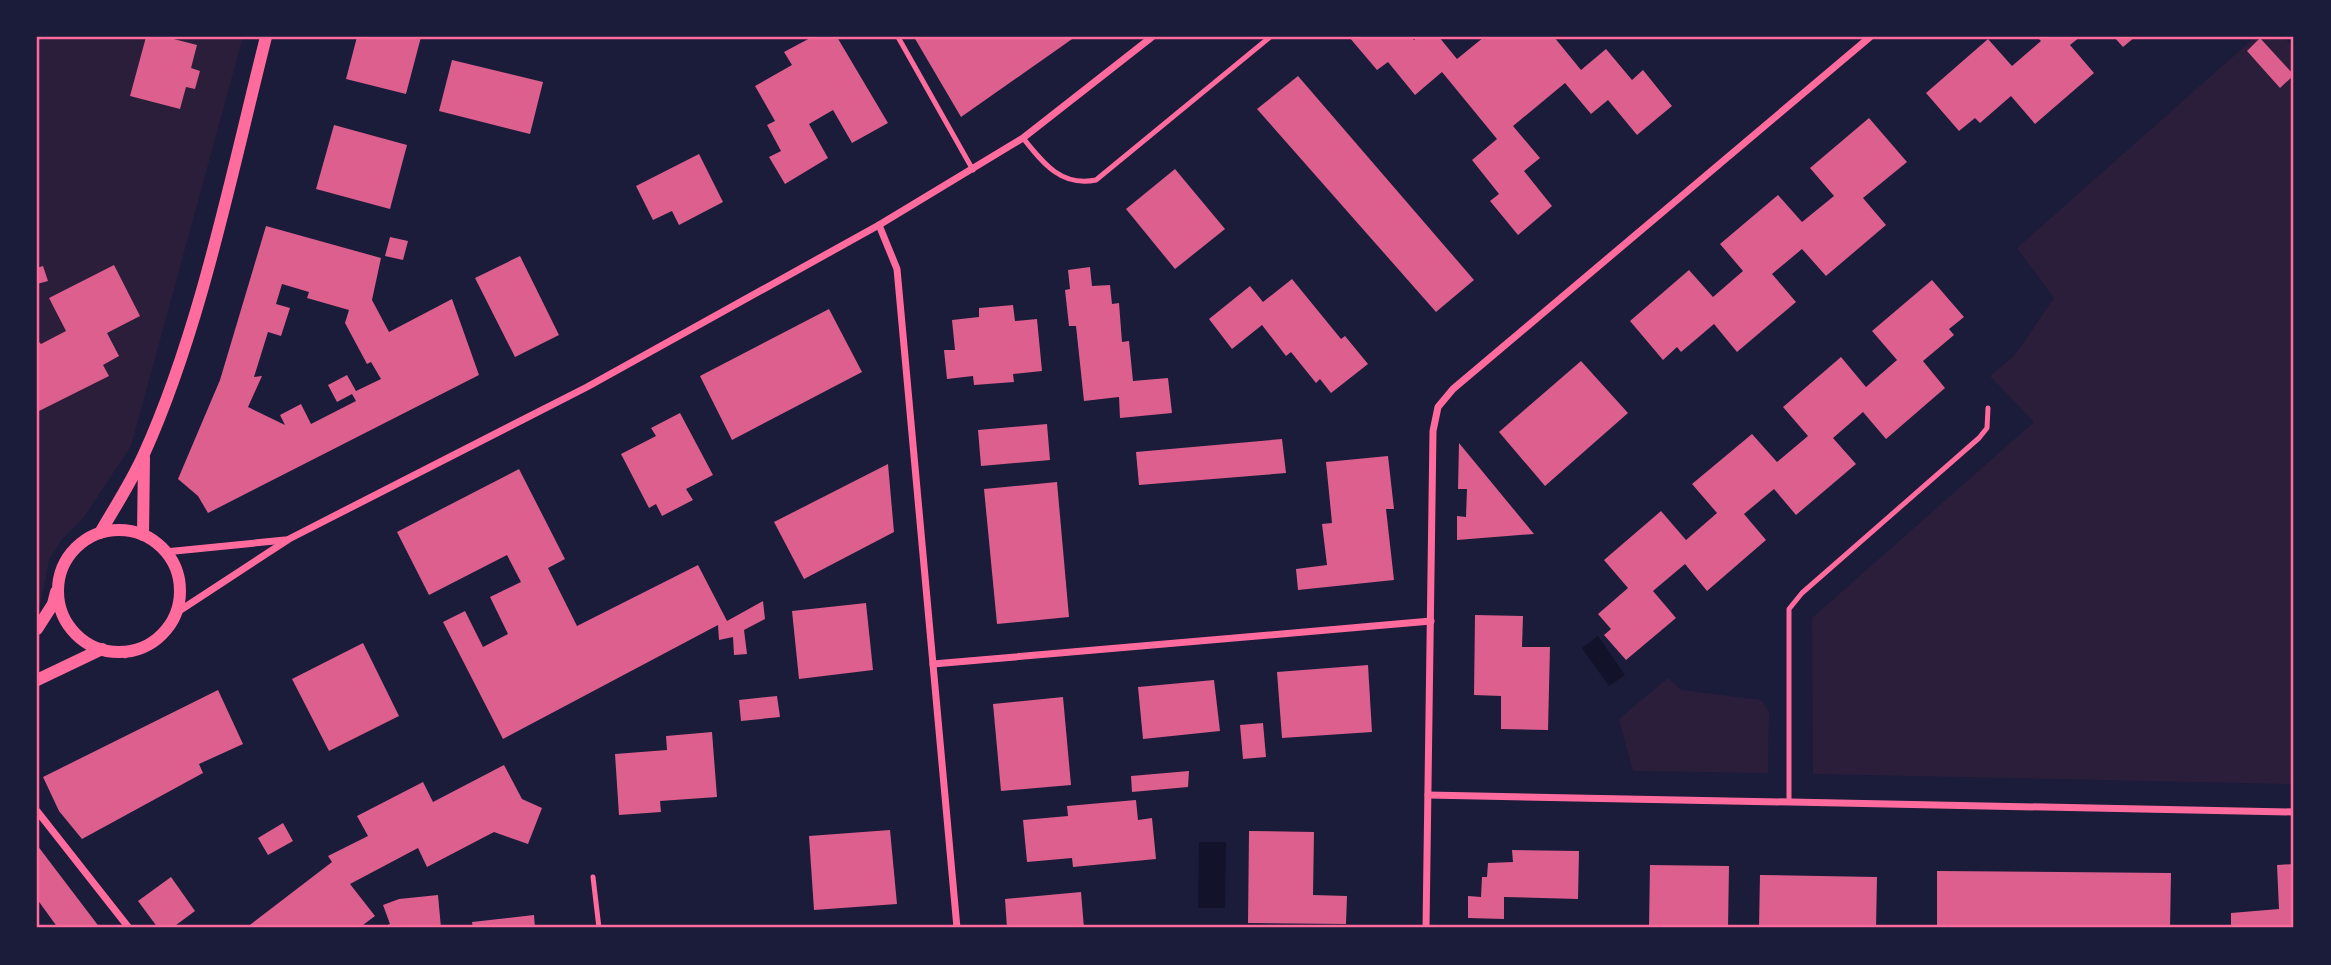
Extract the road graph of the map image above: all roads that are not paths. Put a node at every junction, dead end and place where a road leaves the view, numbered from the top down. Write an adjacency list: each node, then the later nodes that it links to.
1 (267, 37): 11 (street)
2 (898, 37): 8 (lane)
3 (1152, 37): 6 (street)
4 (1270, 37): 7 (lane)
5 (1870, 37): 18 (street)
6 (1141, 40): 7 (street)
7 (1023, 138): 8 (street)
8 (973, 170): 9 (street)
9 (879, 226): 14 (street); 21 (street)
10 (1988, 408): 24 (lane)
11 (144, 454): 12 (street); 13 (street)
12 (100, 533): 13 (street); 16 (street)
13 (143, 535): 15 (street)
14 (289, 540): 15 (street); 17 (street)
15 (165, 552): 17 (street)
16 (58, 585): 19 (street); 20 (street)
17 (176, 613): 20 (street)
18 (1431, 621): 21 (street); 23 (street)
19 (37, 629)
20 (102, 649): 22 (street)
21 (933, 664): 30 (street)
22 (37, 680)
23 (1428, 795): 24 (street); 31 (street)
24 (1789, 802): 26 (street)
25 (37, 811): 28 (street)
26 (2294, 812)
27 (593, 877): 29 (lane)
28 (129, 928)
29 (599, 928)
30 (957, 928)
31 (1426, 928)

